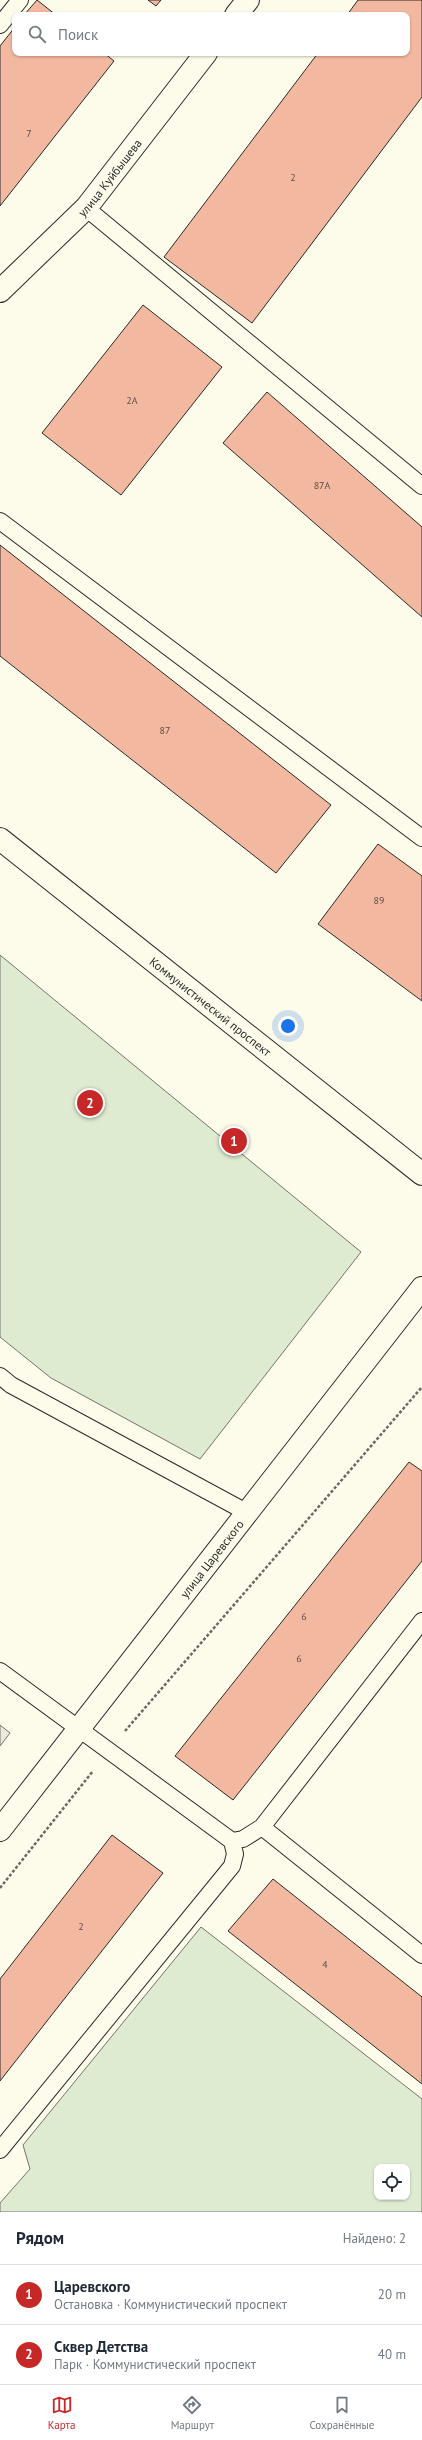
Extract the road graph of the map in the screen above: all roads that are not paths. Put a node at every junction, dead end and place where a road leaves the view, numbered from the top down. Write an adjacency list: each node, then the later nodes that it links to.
1 (20, 0): 4 (lane)
2 (248, 0): 3 (street)
3 (238, 12)
4 (0, 25)
5 (204, 56): 6 (street, улица Куйбышева)
6 (86, 208): 7 (street, улица Куйбышева); 8 (lane)
7 (0, 291)
8 (422, 486)
9 (0, 521): 10 (lane)
10 (422, 838)
11 (0, 839): 12 (street, Коммунистический проспект)
12 (422, 1174)
13 (422, 1288): 15 (street, улица Царевского)
14 (0, 1376): 15 (lane)
15 (248, 1513): 18 (street, улица Царевского)
16 (422, 1620): 19 (lane)
17 (0, 1671): 18 (lane)
18 (79, 1730): 20 (street, улица Царевского); 21 (lane)
19 (262, 1827): 21 (lane); 22 (lane)
20 (0, 1830)
21 (232, 1841): 23 (lane)
22 (422, 1955)
23 (0, 2150)

